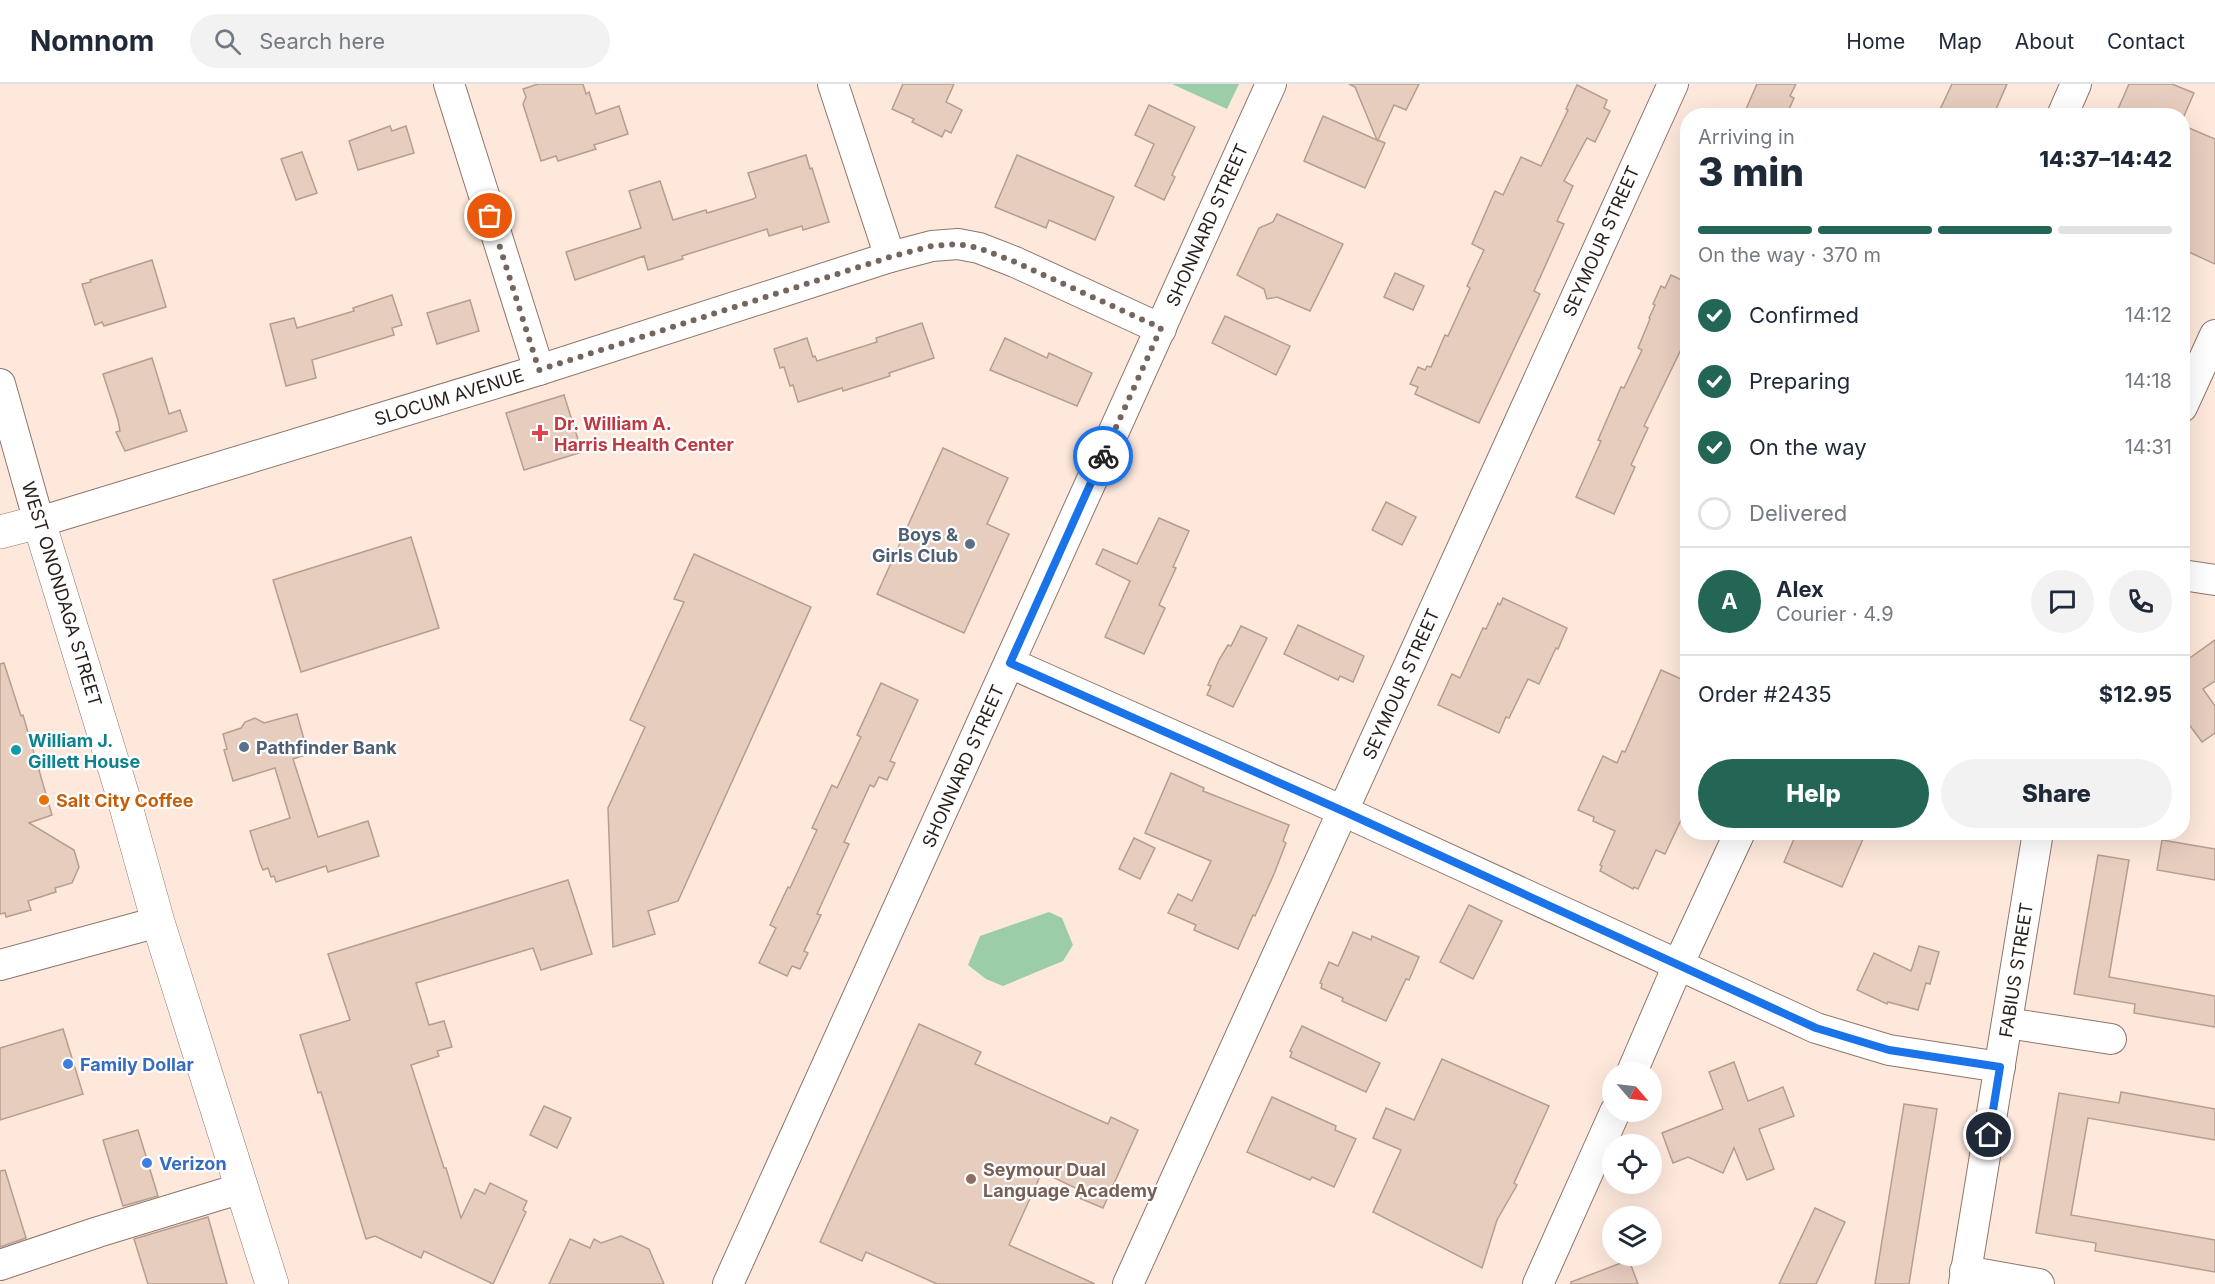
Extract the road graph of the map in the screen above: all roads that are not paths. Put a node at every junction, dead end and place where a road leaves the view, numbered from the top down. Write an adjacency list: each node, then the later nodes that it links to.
1 (449, 84): 10 (street)
2 (833, 84): 7 (street)
3 (1271, 84): 8 (street, SHONNARD STREET)
4 (1672, 84): 18 (street, SEYMOUR STREET)
5 (2076, 84): 6 (street)
6 (2066, 108)
7 (890, 257): 8 (street, SLOCUM AVENUE); 10 (street, SLOCUM AVENUE)
8 (1161, 328): 17 (street, SHONNARD STREET)
9 (2215, 335): 12 (street)
10 (539, 370): 13 (street, SLOCUM AVENUE)
11 (0, 384): 13 (street, WEST ONONDAGA STREET)
12 (2190, 390)
13 (39, 522): 14 (main road); 21 (main road, WEST ONONDAGA STREET)
14 (0, 532)
15 (2190, 575): 16 (street)
16 (2215, 580)
17 (1010, 663): 18 (street); 33 (street, SHONNARD STREET)
18 (1343, 811): 22 (street); 34 (street, SEYMOUR STREET)
19 (1736, 840): 22 (street)
20 (2037, 840): 24 (street, FABIUS STREET)
21 (158, 922): 23 (street); 29 (main road, WEST ONONDAGA STREET)
22 (1678, 963): 26 (street); 27 (street)
23 (0, 966)
24 (2007, 1023): 25 (street); 27 (street, FABIUS STREET)
25 (2111, 1039)
26 (1636, 1062)
27 (2000, 1067): 31 (street, FABIUS STREET)
28 (1611, 1122): 35 (street)
29 (242, 1188): 30 (street); 32 (main road, WEST ONONDAGA STREET)
30 (0, 1265)
31 (1965, 1278): 36 (street)
32 (275, 1283)
33 (728, 1284)
34 (1128, 1284)
35 (1538, 1284)
36 (2039, 1284)

